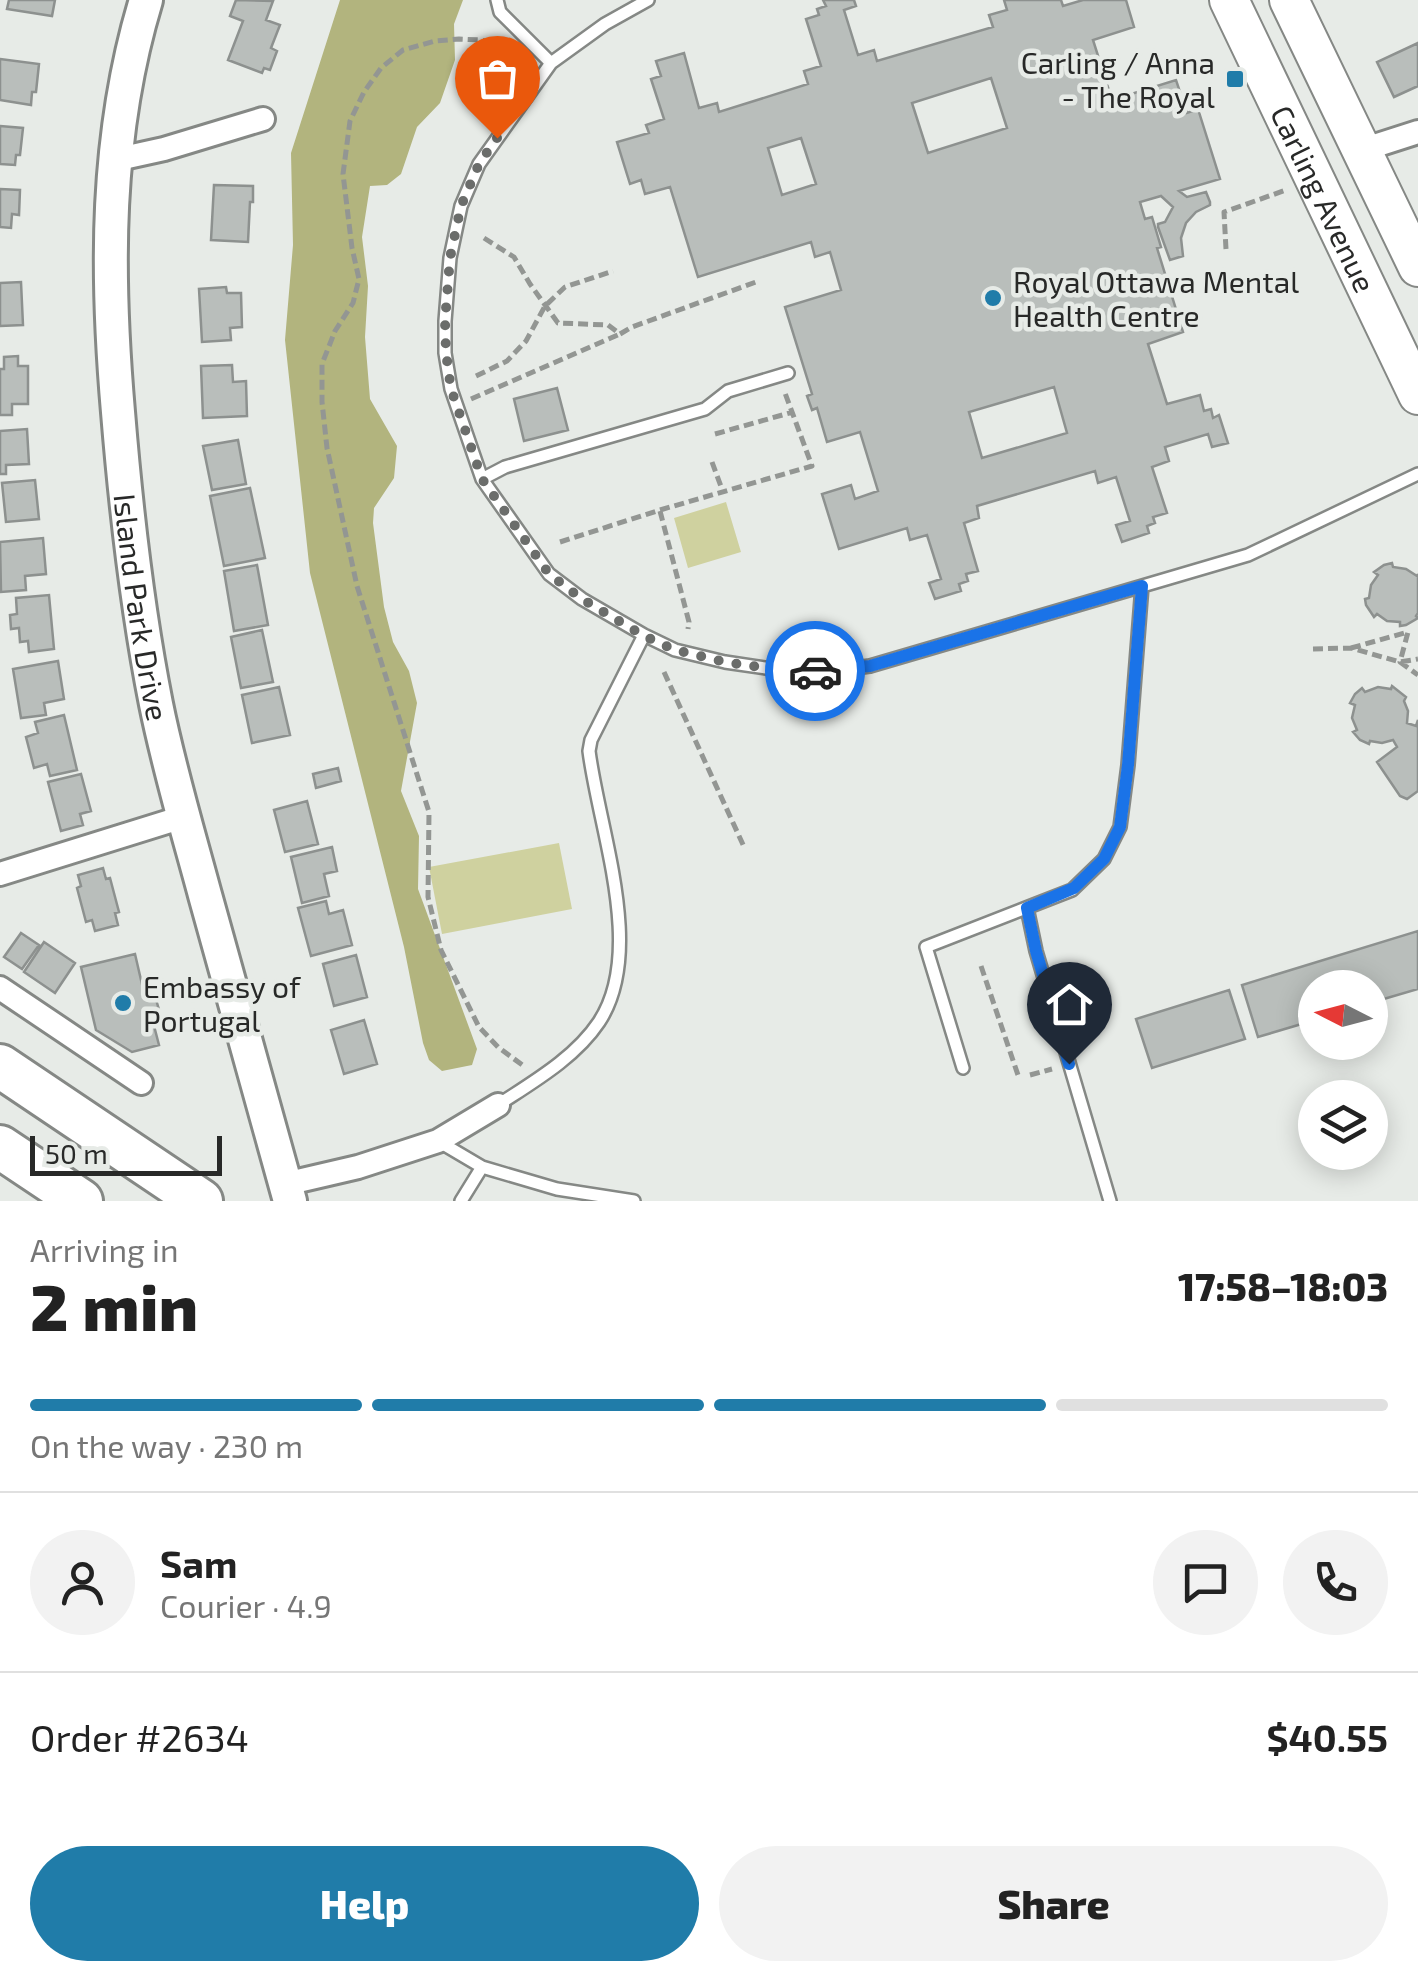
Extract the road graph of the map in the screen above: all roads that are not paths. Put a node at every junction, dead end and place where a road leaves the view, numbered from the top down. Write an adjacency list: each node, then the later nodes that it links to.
1 (146, 0): 10 (main road, Island Park Drive)
2 (497, 0): 6 (lane)
3 (648, 0): 6 (lane)
4 (1229, 0): 13 (main road, Carling Avenue)
5 (1289, 0): 9 (main road, Carling Avenue)
6 (551, 63): 15 (lane)
7 (263, 119): 10 (street)
8 (1418, 132): 9 (street)
9 (1362, 150): 11 (main road, Carling Avenue)
10 (114, 160): 18 (main road, Island Park Drive)
11 (1418, 267)
12 (783, 374): 15 (lane)
13 (1418, 395)
14 (1418, 474): 16 (lane)
15 (482, 479): 17 (lane)
16 (1142, 586): 17 (lane); 20 (lane)
17 (644, 636): 25 (lane)
18 (183, 817): 19 (street); 29 (main road, Island Park Drive)
19 (0, 874)
20 (1027, 908): 23 (lane); 35 (lane)
21 (0, 988): 24 (street)
22 (0, 1066): 32 (highway)
23 (963, 1068)
24 (141, 1083)
25 (498, 1105): 26 (street)
26 (438, 1141): 28 (lane); 29 (street)
27 (12, 1155): 30 (highway); 31 (highway)
28 (482, 1166): 33 (lane); 34 (lane)
29 (287, 1192)
30 (61, 1201)
31 (81, 1201)
32 (201, 1201)
33 (462, 1201)
34 (634, 1201)
35 (1110, 1201)

